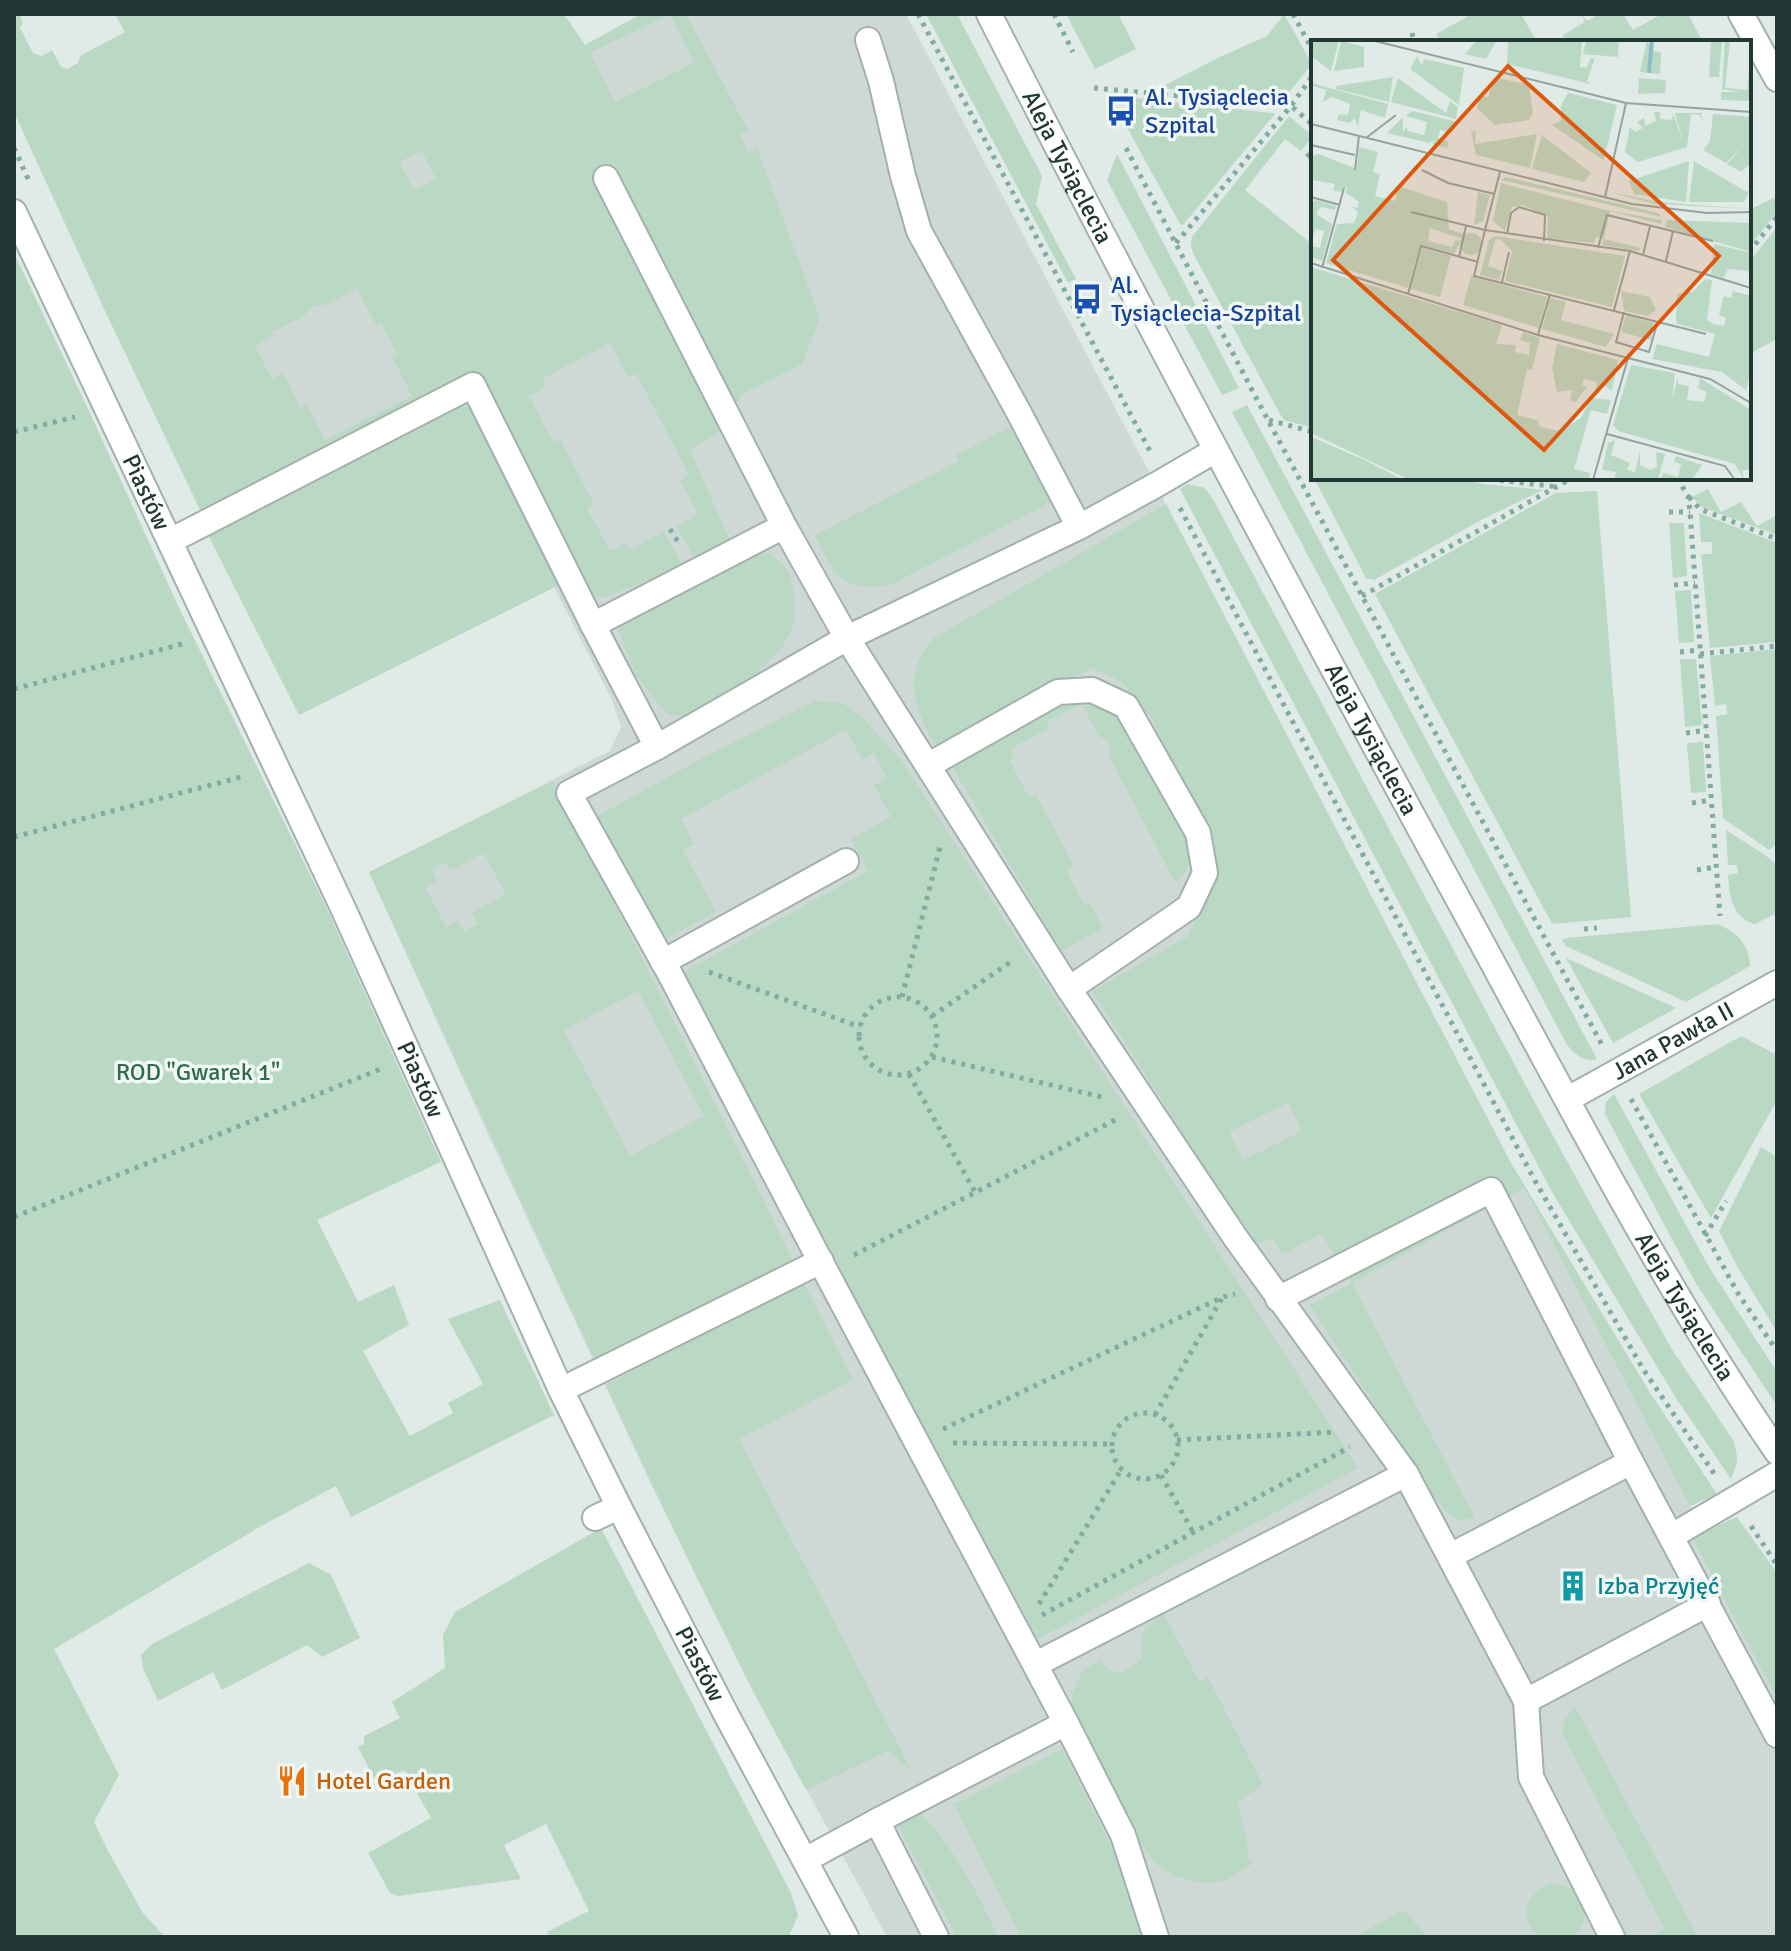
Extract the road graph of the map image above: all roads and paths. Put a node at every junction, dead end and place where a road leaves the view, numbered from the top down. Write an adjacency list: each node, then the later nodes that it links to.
1 (918, 14): 29 (path)
2 (989, 14): 28 (street, Aleja Tysiąclecia)
3 (1054, 14): 10 (path)
4 (1293, 14): 9 (path)
5 (1741, 14): 12 (street)
6 (1412, 33): 8 (path)
7 (868, 40): 38 (street)
8 (1414, 40)
9 (1311, 47)
10 (1073, 52)
11 (1311, 78): 14 (path)
12 (1777, 79)
13 (1094, 88): 14 (path)
14 (1291, 106): 15 (path); 22 (path)
15 (1311, 123)
16 (1126, 148): 22 (path)
17 (1311, 152): 18 (path)
18 (1307, 157)
19 (606, 178): 37 (street)
20 (14, 212): 24 (street, Piastów)
21 (1777, 217): 23 (path)
22 (1176, 243): 25 (path)
23 (1751, 250)
24 (106, 407): 27 (path); 40 (street, Piastów)
25 (1268, 419): 26 (path); 43 (path)
26 (1311, 431)
27 (14, 432)
28 (1216, 450): 29 (street); 79 (street, Aleja Tysiąclecia)
29 (1165, 480): 38 (street); 106 (path)
30 (1498, 480): 33 (path)
31 (1569, 480): 33 (path)
32 (1678, 480): 34 (path)
33 (1559, 487): 43 (path)
34 (1688, 496): 36 (path); 39 (path)
35 (1669, 512): 36 (path)
36 (1690, 512): 41 (path)
37 (784, 526): 44 (street); 46 (street)
38 (1079, 527): 46 (street)
39 (1777, 539)
40 (170, 541): 44 (street); 45 (street, Piastów)
41 (1695, 583): 42 (path); 49 (path)
42 (1674, 585)
43 (1362, 596): 74 (path)
44 (593, 625): 53 (street)
45 (214, 635): 50 (path); 55 (street, Piastów)
46 (847, 638): 53 (street); 54 (street)
47 (1777, 646): 49 (path)
48 (1680, 652): 49 (path)
49 (1700, 652): 51 (path)
50 (14, 689)
51 (1706, 730): 52 (path); 56 (path)
52 (1686, 733)
53 (657, 747): 67 (street)
54 (929, 765): 70 (street); 70 (street)
55 (276, 767): 58 (path); 75 (street, Piastów)
56 (1711, 800): 57 (path); 61 (path)
57 (1692, 803)
58 (14, 837)
59 (941, 845): 71 (path)
60 (846, 861): 67 (street)
61 (1716, 867): 62 (path); 63 (path)
62 (1697, 870)
63 (1720, 916)
64 (1597, 928): 65 (path)
65 (1584, 929)
66 (1017, 957): 72 (path)
67 (663, 962): 86 (street)
68 (708, 972): 73 (path)
69 (1777, 983): 79 (street, Jana Pawła II)
70 (1069, 989): 90 (street)
71 (902, 997): 72 (path); 73 (path)
72 (932, 1016): 76 (path)
73 (860, 1027): 77 (path)
74 (1605, 1051)
75 (410, 1057): 84 (path); 92 (street, Piastów)
76 (932, 1057): 77 (path); 80 (path)
77 (909, 1074): 82 (path)
78 (1629, 1096): 85 (path)
79 (1568, 1099): 100 (street, Aleja Tysiąclecia)
80 (1114, 1100)
81 (1120, 1117): 82 (path)
82 (975, 1192): 86 (path)
83 (1726, 1201): 85 (path)
84 (14, 1217)
85 (1705, 1236): 91 (path)
86 (823, 1266): 92 (street); 96 (street)
87 (1233, 1283): 89 (path)
88 (1236, 1294): 89 (path)
89 (1223, 1297): 93 (path); 96 (path)
90 (1278, 1299): 101 (street); 103 (street)
91 (1777, 1351)
92 (561, 1390): 107 (street, Piastów)
93 (1155, 1415): 95 (path); 98 (path)
94 (1339, 1431): 95 (path)
95 (1177, 1440): 105 (path)
96 (917, 1442): 116 (street)
97 (947, 1443): 98 (path)
98 (1112, 1444): 102 (path)
99 (1346, 1450): 109 (path)
100 (1777, 1452)
101 (1631, 1462): 110 (street); 111 (street)
102 (1121, 1470): 105 (path); 114 (path)
103 (1406, 1474): 111 (street); 116 (street)
104 (1777, 1474): 106 (street)
105 (1161, 1475): 109 (path)
106 (1733, 1500): 110 (street); 112 (path)
107 (619, 1507): 108 (street); 121 (street, Piastów)
108 (595, 1518)
109 (1193, 1532): 115 (path)
110 (1672, 1536): 113 (street)
111 (1450, 1556): 117 (street)
112 (1777, 1565)
113 (1708, 1604): 117 (street); 119 (street)
114 (1036, 1610)
115 (1042, 1615)
116 (1036, 1664): 118 (street)
117 (1526, 1701): 125 (street)
118 (1066, 1723): 120 (street); 124 (street)
119 (1777, 1735)
120 (877, 1821): 121 (street); 123 (street)
121 (805, 1860): 122 (street, Piastów)
122 (846, 1937)
123 (936, 1937)
124 (1156, 1937)
125 (1612, 1937)

